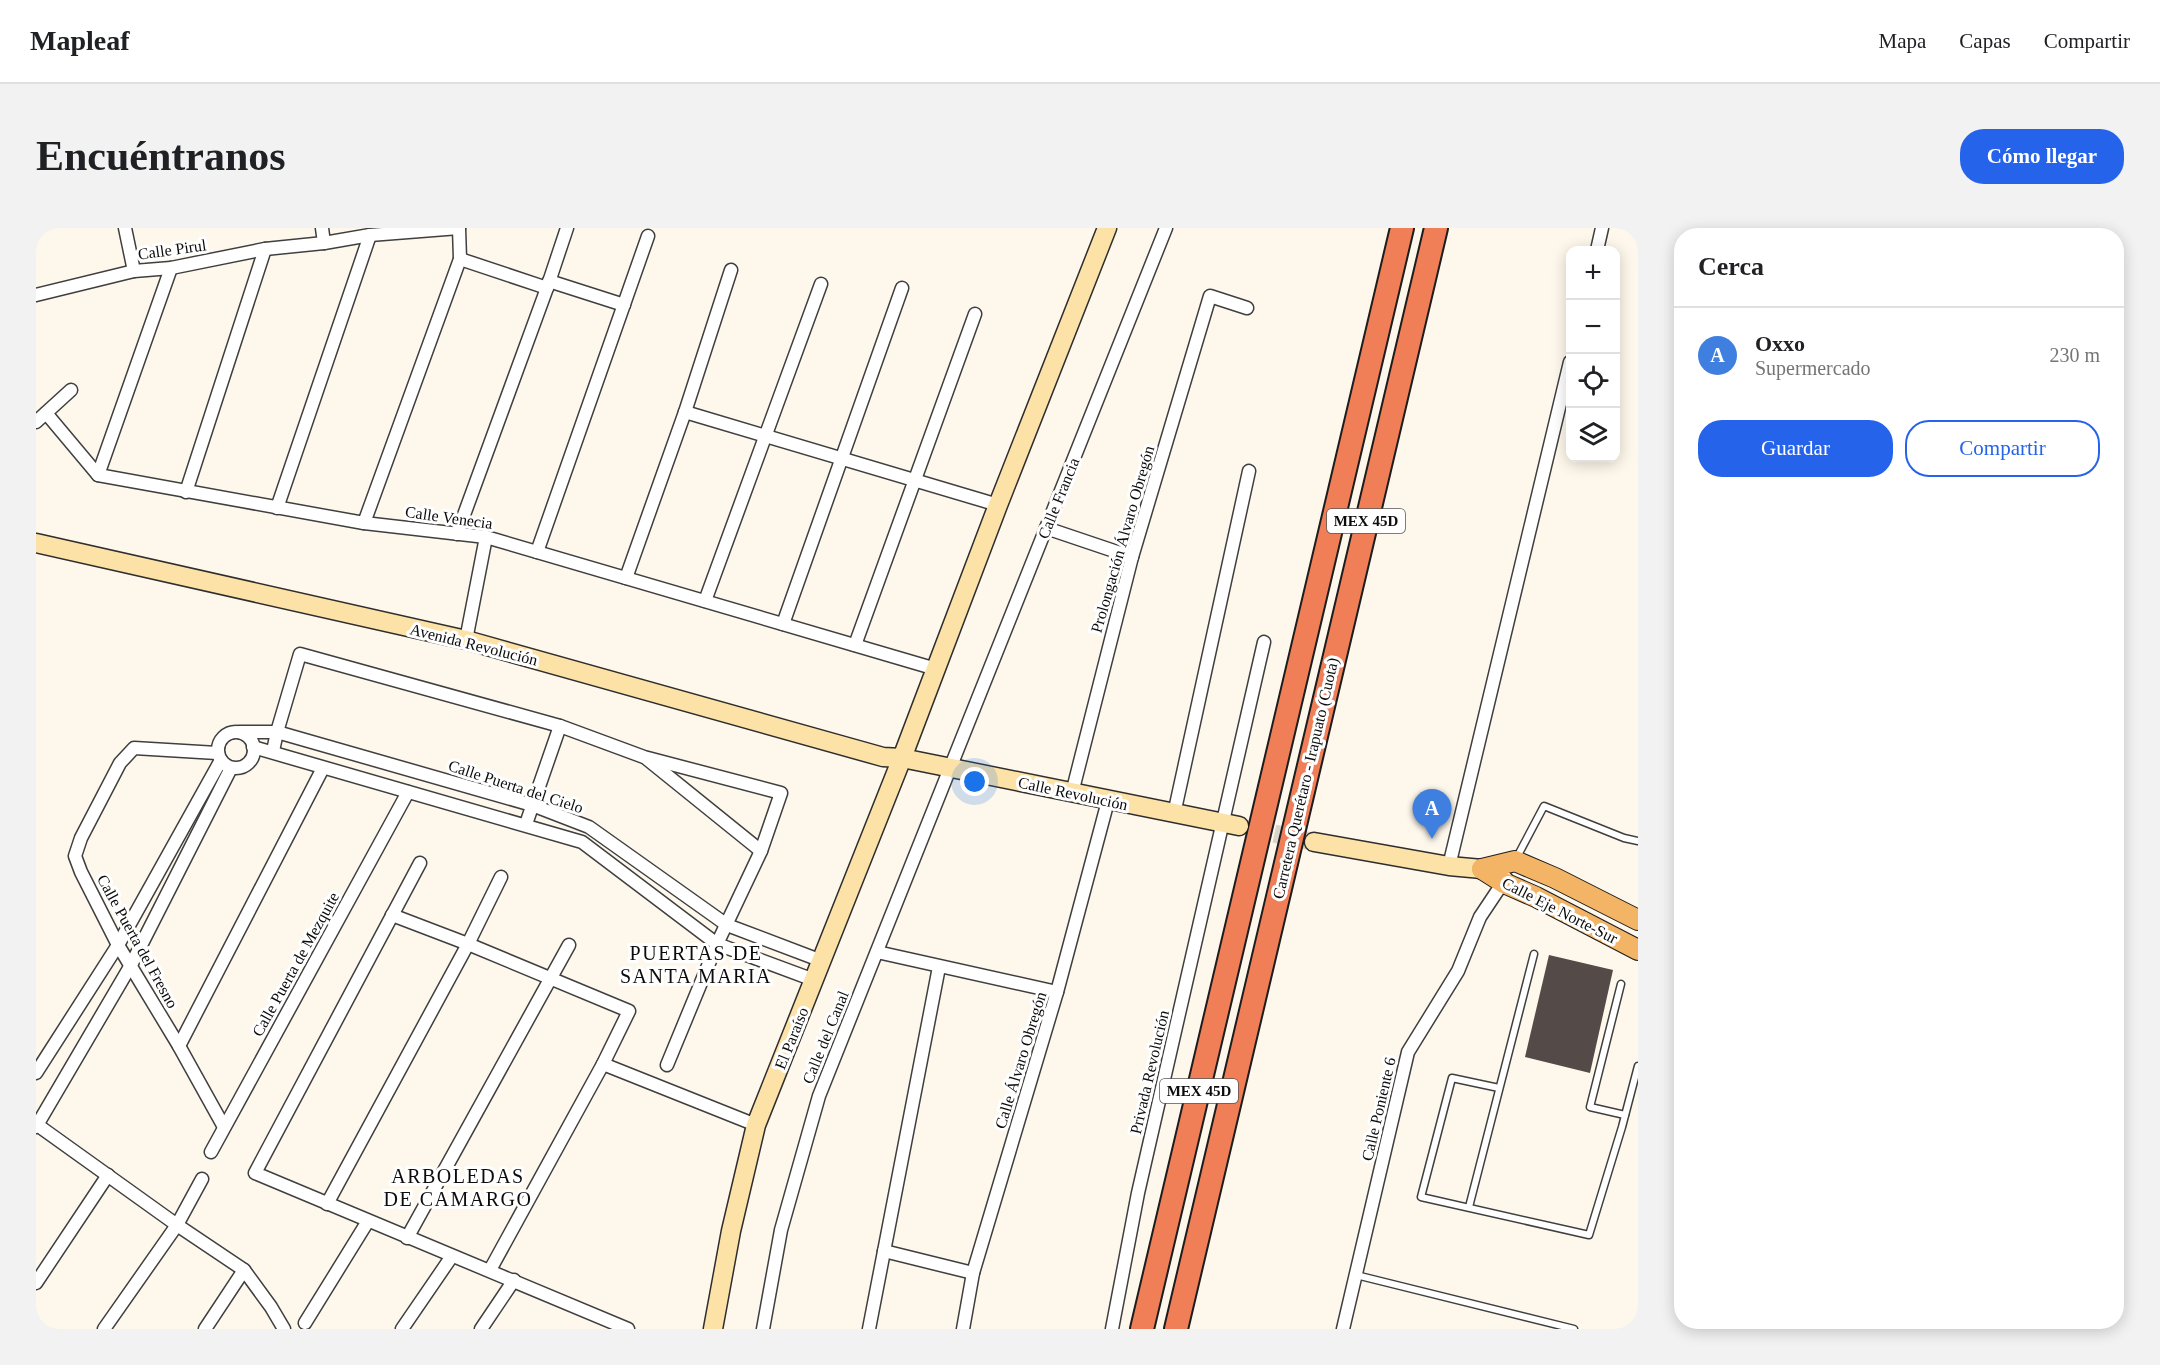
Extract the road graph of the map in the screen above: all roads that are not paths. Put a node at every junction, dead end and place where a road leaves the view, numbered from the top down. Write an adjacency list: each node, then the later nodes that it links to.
1 (125, 228): 18 (street)
2 (322, 228): 12 (street)
3 (459, 228): 10 (street, Calle Pirul); 15 (street)
4 (567, 228): 20 (street)
5 (1107, 228): 37 (main road)
6 (1166, 228): 40 (street, Calle Francia)
7 (1402, 228): 134 (highway, Carretera Querétaro - Irapuato (Cuota) / MEX 45D)
8 (1436, 228): 135 (highway, Carretera Querétaro - Irapuato (Cuota) / MEX 45D)
9 (1602, 228): 13 (street)
10 (370, 235): 12 (street, Calle Pirul); 38 (street)
11 (648, 236): 23 (street)
12 (324, 243): 14 (street, Calle Pirul)
13 (1598, 246)
14 (265, 249): 16 (street, Calle Pirul); 36 (street)
15 (460, 259): 20 (street); 39 (street)
16 (171, 268): 18 (street, Calle Pirul); 34 (street)
17 (731, 270): 28 (street)
18 (134, 271): 22 (street, Calle Pirul)
19 (821, 284): 31 (street)
20 (548, 285): 23 (street); 41 (street)
21 (902, 288): 32 (street)
22 (36, 295)
23 (624, 305): 44 (street)
24 (1247, 308): 45 (street, Prolongación Álvaro Obregón)
25 (975, 314): 35 (street)
26 (1566, 379): 75 (street)
27 (71, 390): 29 (street)
28 (685, 412): 31 (street); 46 (street)
29 (46, 413): 30 (street); 34 (street)
30 (36, 422)
31 (766, 436): 32 (street); 47 (street)
32 (842, 459): 35 (street); 48 (street)
33 (1249, 471): 67 (street)
34 (98, 476): 36 (street, Calle Venecia)
35 (916, 481): 37 (street); 51 (street)
36 (186, 492): 38 (street, Calle Venecia)
37 (998, 505): 52 (main road)
38 (277, 508): 39 (street, Calle Venecia)
39 (364, 523): 41 (street, Calle Venecia)
40 (1046, 528): 45 (street); 61 (street, Calle Francia)
41 (457, 534): 42 (street, Calle Venecia)
42 (486, 537): 44 (street, Calle Venecia); 49 (street)
43 (36, 543): 49 (main road, Avenida Revolución)
44 (537, 552): 46 (street, Calle Venecia)
45 (1132, 556): 64 (street, Prolongación Álvaro Obregón)
46 (626, 578): 47 (street, Calle Venecia)
47 (705, 602): 48 (street, Calle Venecia)
48 (783, 624): 51 (street, Calle Venecia)
49 (466, 640): 59 (main road, Avenida Revolución)
50 (1264, 642): 69 (street, Privada Revolución)
51 (855, 645): 52 (street, Calle Venecia)
52 (936, 669): 59 (main road)
53 (560, 726): 55 (street); 58 (street); 66 (street)
54 (240, 732): 55 (street, Calle Puerta del Cielo); 56 (street); 60 (street)
55 (276, 732): 57 (street); 66 (street, Calle Puerta del Cielo)
56 (253, 747): 57 (street, Calle Puerta del Cielo); 60 (street)
57 (273, 751): 62 (street, Calle Puerta del Cielo)
58 (644, 757): 72 (street); 72 (street)
59 (905, 758): 61 (main road, Calle Revolución); 89 (main road, El Paraíso)
60 (223, 760): 84 (street); 84 (street, Calle Puerta del Fresno); 90 (street)
61 (946, 767): 64 (main road, Calle Revolución); 87 (street, Calle del Canal)
62 (323, 768): 63 (street, Calle Puerta del Cielo); 96 (street)
63 (408, 792): 68 (street, Calle Puerta del Cielo); 105 (street, Calle Puerta de Mezquite)
64 (1072, 793): 65 (main road, Calle Revolución)
65 (1108, 801): 67 (main road, Calle Revolución); 95 (street, Calle Álvaro Obregón)
66 (532, 805): 68 (street); 81 (street, Calle Puerta del Cielo)
67 (1174, 814): 69 (main road, Calle Revolución)
68 (526, 824): 83 (street, Calle Puerta del Cielo)
69 (1231, 825): 133 (street, Privada Revolución)
70 (1638, 841): 73 (lane)
71 (1314, 842): 75 (main road, Calle Eje Norte-Sur)
72 (761, 851): 81 (street)
73 (1515, 861): 76 (main road, Calle Eje Norte-Sur); 78 (street, Calle Poniente 6); 80 (main road, Calle Eje Norte-Sur)
74 (420, 862): 79 (street)
75 (1449, 866): 76 (main road, Calle Eje Norte-Sur)
76 (1482, 869): 78 (main road, Calle Eje Norte-Sur)
77 (501, 877): 82 (street)
78 (1504, 883): 86 (main road, Calle Eje Norte-Sur); 119 (street, Calle Poniente 6)
79 (392, 915): 82 (street); 109 (street)
80 (1638, 920)
81 (727, 925): 83 (street); 89 (street, Calle Puerta del Cielo)
82 (468, 944): 92 (street); 109 (street)
83 (717, 944): 93 (street, Calle Puerta del Cielo); 98 (street)
84 (118, 945): 90 (street, Calle Puerta del Fresno); 100 (street)
85 (568, 945): 92 (street)
86 (1638, 950)
87 (877, 952): 91 (street); 130 (street, Calle del Canal)
88 (1534, 954): 101 (lane)
89 (822, 961): 93 (main road, El Paraíso)
90 (131, 965): 96 (street, Calle Puerta del Fresno); 104 (street)
91 (939, 967): 95 (street); 114 (street)
92 (551, 978): 97 (street); 113 (street)
93 (814, 980): 103 (main road, El Paraíso)
94 (1621, 984): 102 (lane)
95 (1057, 992): 118 (street, Calle Álvaro Obregón)
96 (179, 1046): 105 (street, Calle Puerta del Fresno)
97 (603, 1064): 103 (street); 117 (street)
98 (667, 1065)
99 (1638, 1066): 102 (lane)
100 (36, 1073)
101 (1499, 1088): 110 (lane); 110 (lane)
102 (1625, 1116): 110 (lane)
103 (756, 1125): 129 (main road, El Paraíso)
104 (37, 1126): 107 (street)
105 (224, 1127): 106 (street, Calle Puerta de Mezquite)
106 (211, 1152)
107 (108, 1175): 112 (street); 121 (street)
108 (202, 1179): 112 (street)
109 (327, 1204): 111 (street)
110 (1469, 1207)
111 (368, 1221): 113 (street); 122 (street)
112 (177, 1225): 116 (street); 123 (street)
113 (407, 1238): 115 (street)
114 (884, 1251): 118 (street); 131 (street)
115 (452, 1256): 117 (street); 126 (street)
116 (244, 1270): 124 (street); 125 (street)
117 (489, 1270): 120 (street)
118 (974, 1273): 132 (street, Calle Álvaro Obregón)
119 (1356, 1275): 136 (street, Calle Poniente 6); 137 (lane)
120 (514, 1280): 127 (street); 128 (street)
121 (36, 1283)
122 (305, 1323)
123 (104, 1329)
124 (205, 1329)
125 (284, 1329)
126 (402, 1329)
127 (481, 1329)
128 (628, 1329)
129 (713, 1329)
130 (763, 1329)
131 (869, 1329)
132 (963, 1329)
133 (1112, 1329)
134 (1142, 1329)
135 (1176, 1329)
136 (1343, 1329)
137 (1574, 1329)

